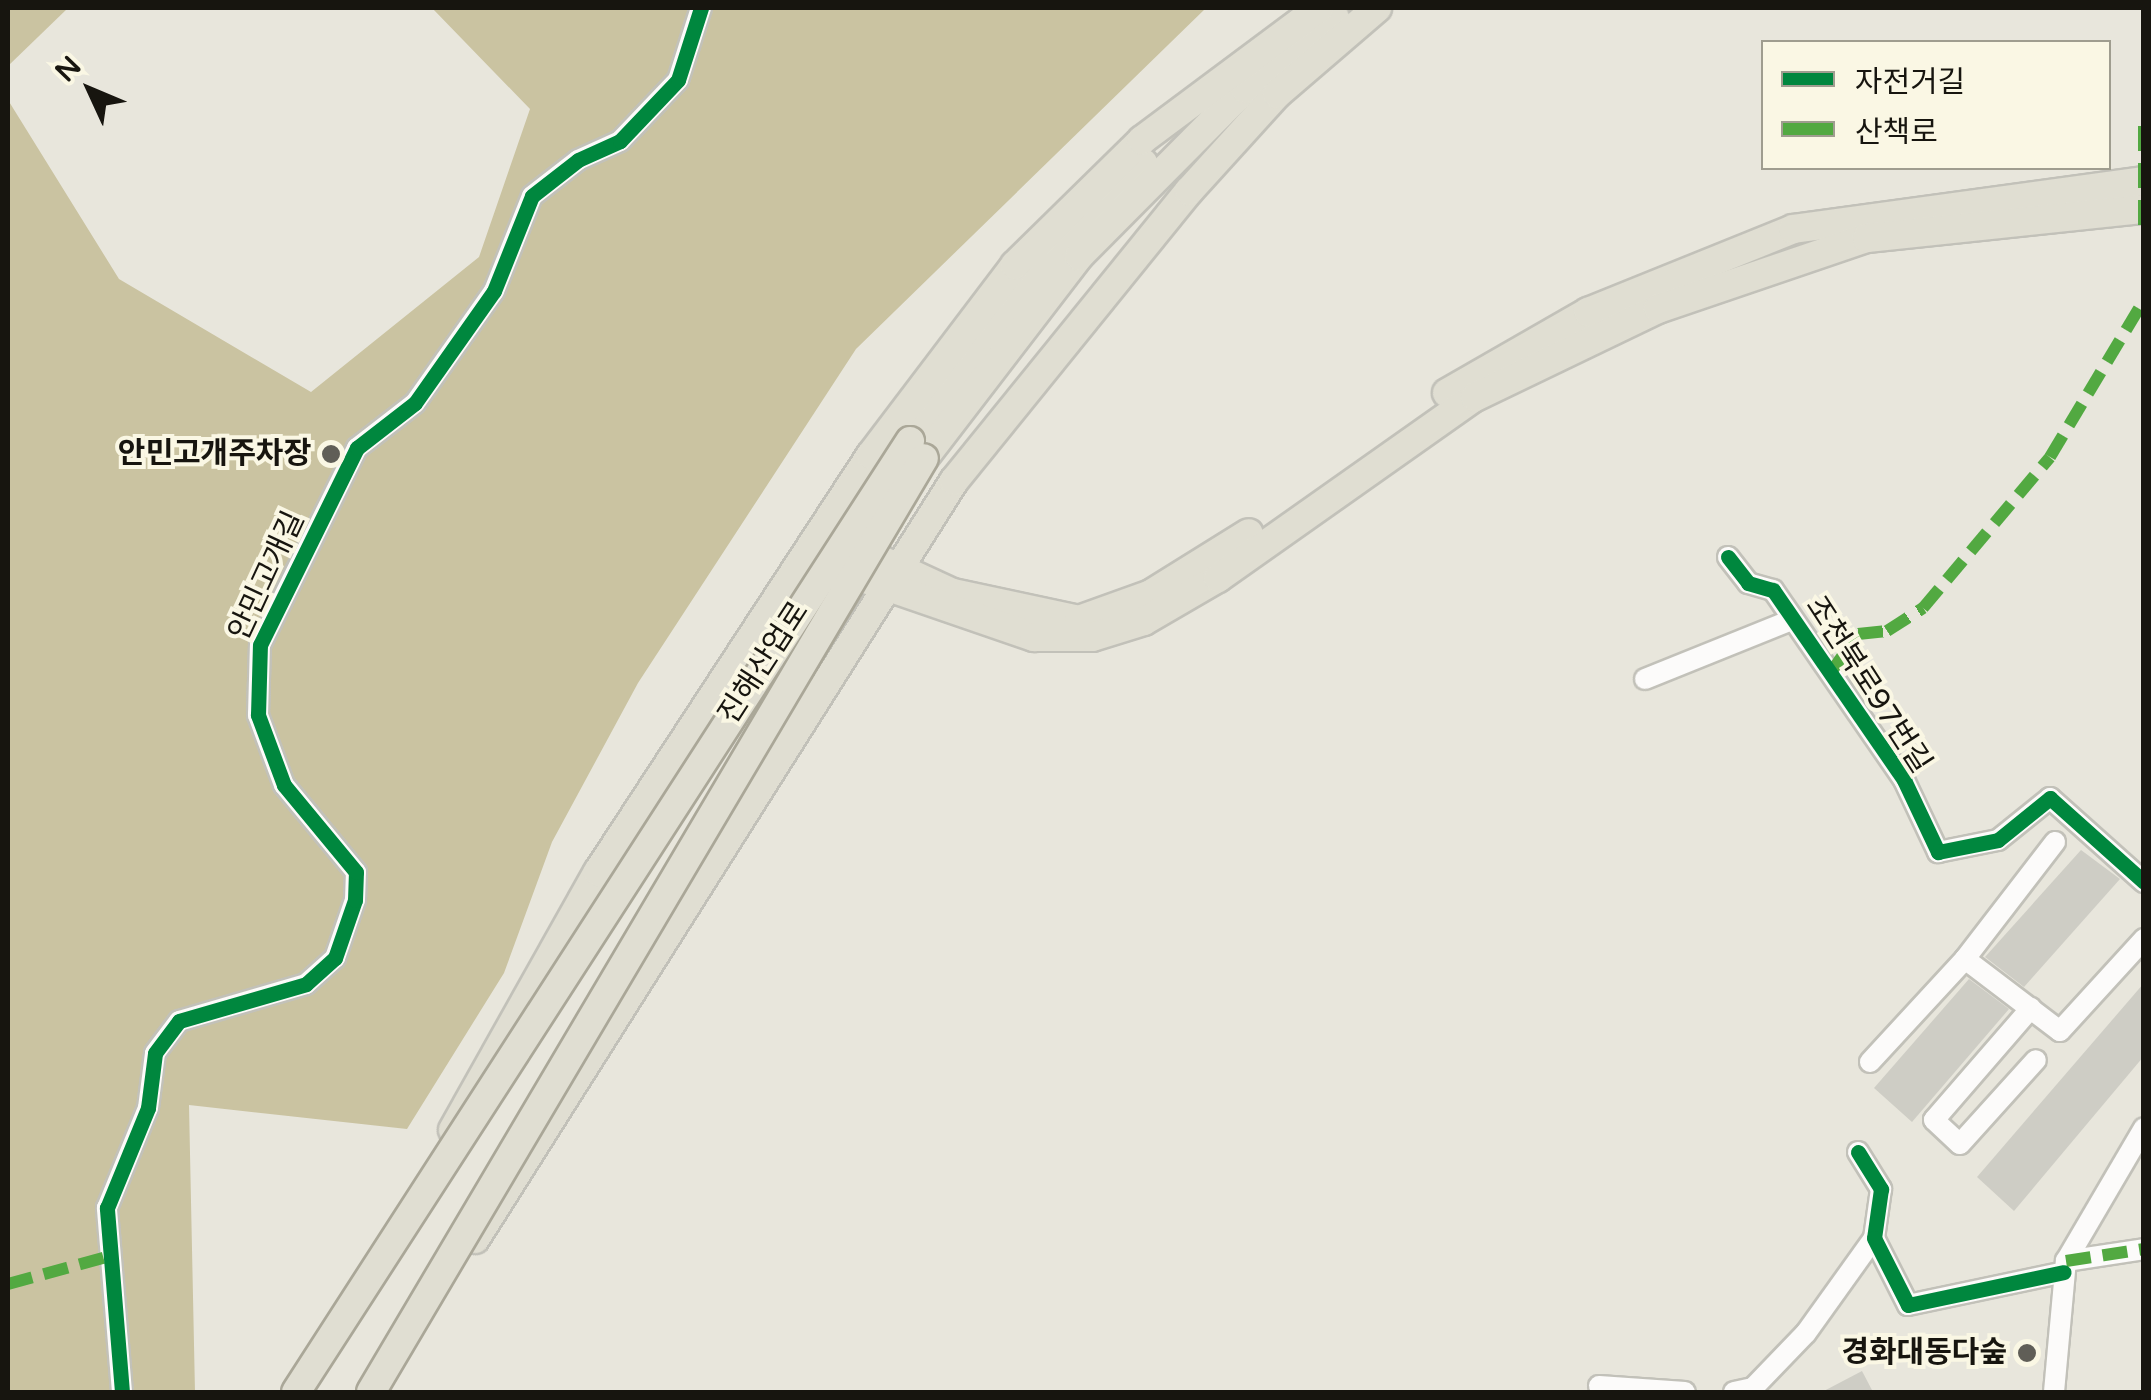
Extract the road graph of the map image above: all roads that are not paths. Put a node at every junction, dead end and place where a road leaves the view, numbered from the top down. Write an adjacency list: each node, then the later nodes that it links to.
1 (701, 8): 32 (street, 안민고개길)
2 (1320, 8): 5 (highway, 진해산업로)
3 (1348, 8): 5 (highway, 진해산업로)
4 (1377, 8): 10 (highway)
5 (1145, 162): 8 (highway, 진해산업로)
6 (2144, 181): 14 (highway)
7 (2144, 209): 14 (highway)
8 (1092, 214): 9 (highway, 진해산업로); 11 (highway)
9 (917, 449): 27 (highway, 진해산업로, bridge); 34 (highway, 진해산업로, bridge)
10 (939, 502): 13 (highway); 14 (highway)
11 (811, 548): 13 (highway); 27 (highway, bridge)
12 (1728, 557): 15 (street, 조천북로97번길)
13 (889, 576): 14 (highway); 16 (highway)
14 (946, 600): 16 (highway)
15 (1792, 620): 17 (street); 19 (street, 조천북로97번길)
16 (851, 635): 34 (highway, bridge)
17 (1645, 680)
18 (2055, 842): 21 (street)
19 (2144, 882)
20 (2144, 939): 22 (street)
21 (1965, 959): 22 (street); 24 (street)
22 (2030, 1008): 23 (street)
23 (2036, 1060)
24 (1870, 1062)
25 (2144, 1128): 30 (street)
26 (1858, 1152): 28 (street)
27 (401, 1229): 33 (highway, 진해산업로, bridge)
28 (1874, 1238): 30 (street); 36 (street)
29 (2144, 1249): 30 (street)
30 (2065, 1266): 37 (street)
31 (1599, 1386): 35 (street)
32 (122, 1392)
33 (296, 1392)
34 (372, 1392)
35 (1685, 1392)
36 (1734, 1392)
37 (2054, 1392)

